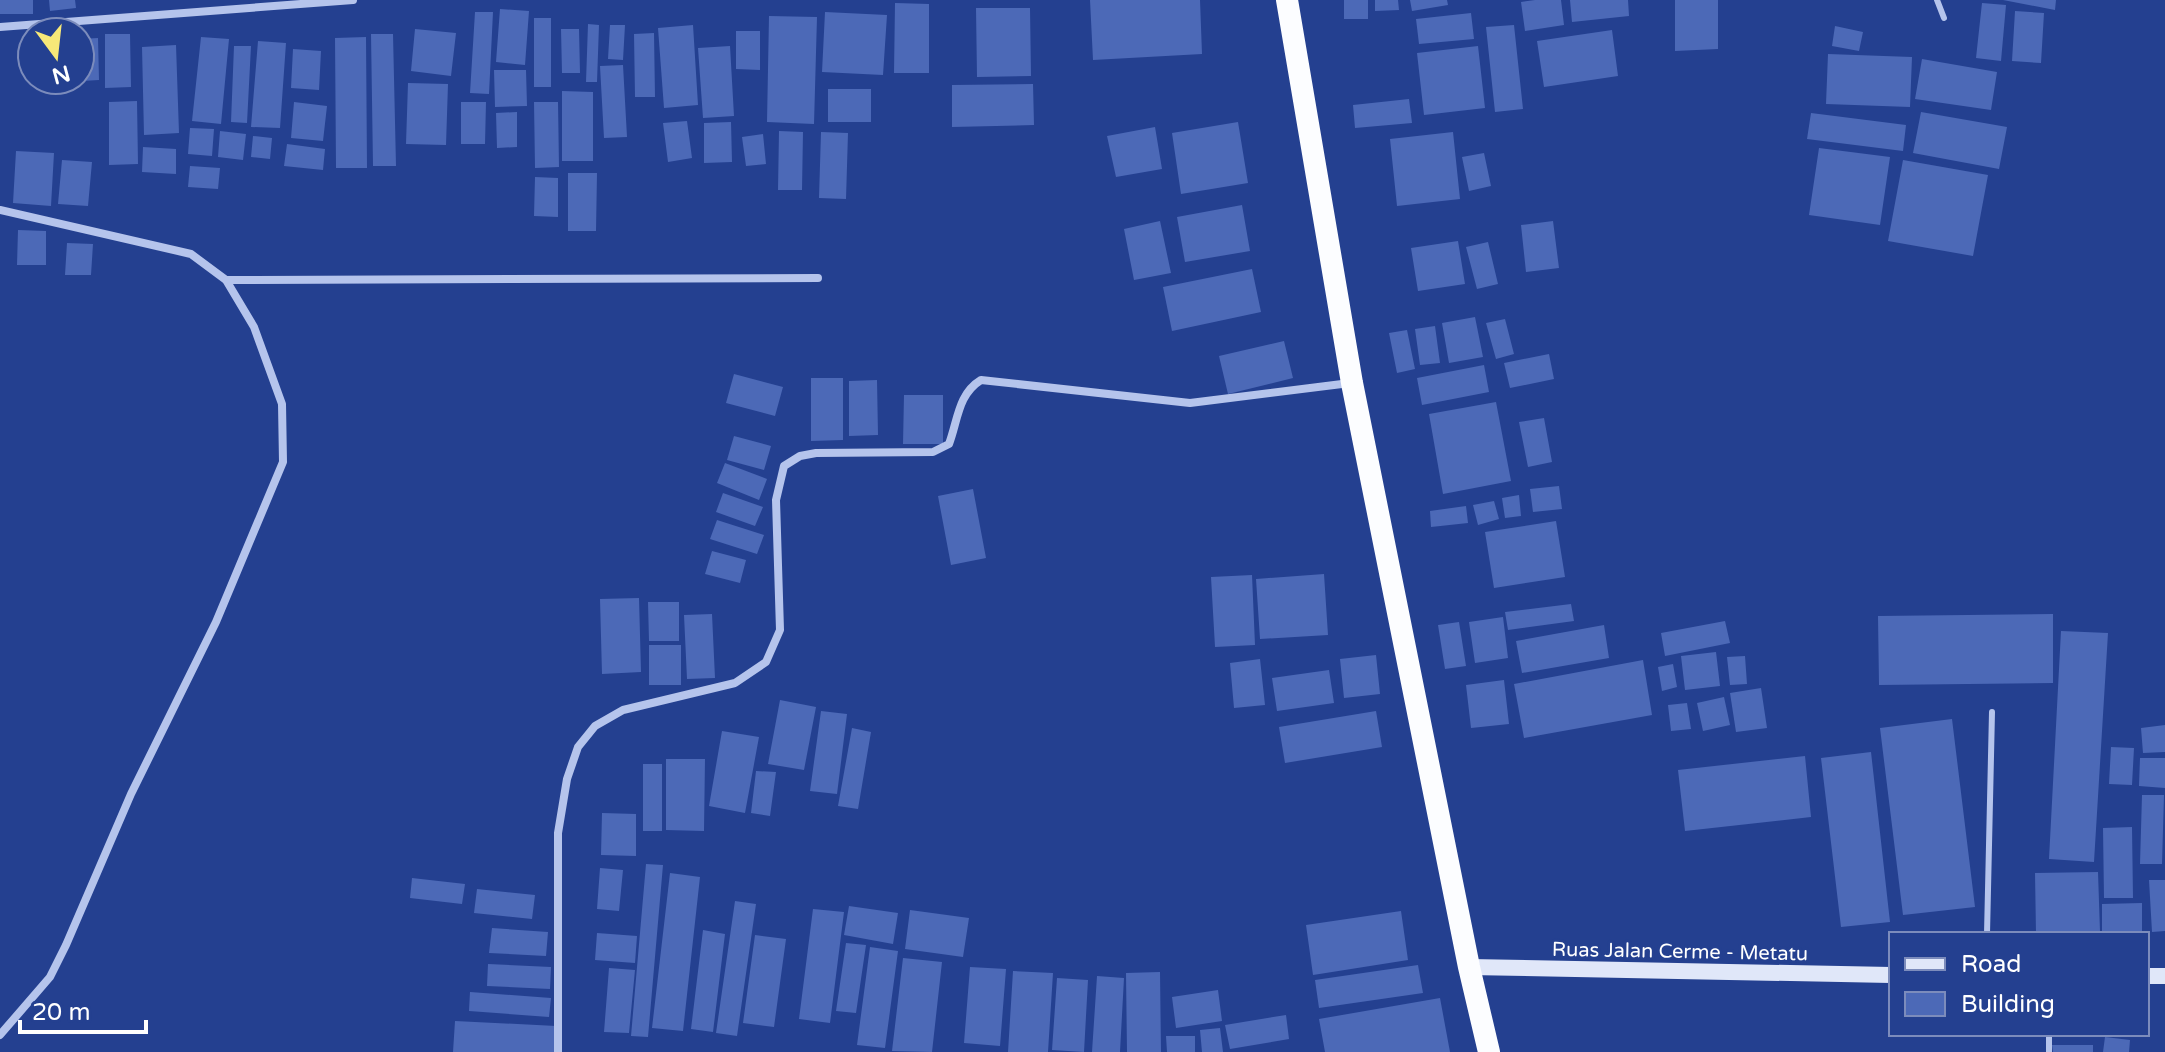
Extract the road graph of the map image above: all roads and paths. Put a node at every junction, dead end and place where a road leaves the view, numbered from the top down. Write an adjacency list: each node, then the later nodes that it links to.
1 (353, 0): 5 (street)
2 (1287, 0): 9 (highway)
3 (1937, 0): 4 (lane)
4 (1944, 18)
5 (0, 27)
6 (0, 210): 8 (street)
7 (818, 278): 8 (street)
8 (226, 280): 14 (street)
9 (1352, 383): 12 (highway); 15 (street)
10 (1992, 712): 11 (lane)
11 (1987, 932)
12 (1469, 967): 13 (main road, Ruas Jalan Cerme - Metatu); 16 (highway)
13 (1889, 975)
14 (0, 1035)
15 (558, 1052)
16 (1489, 1052)

